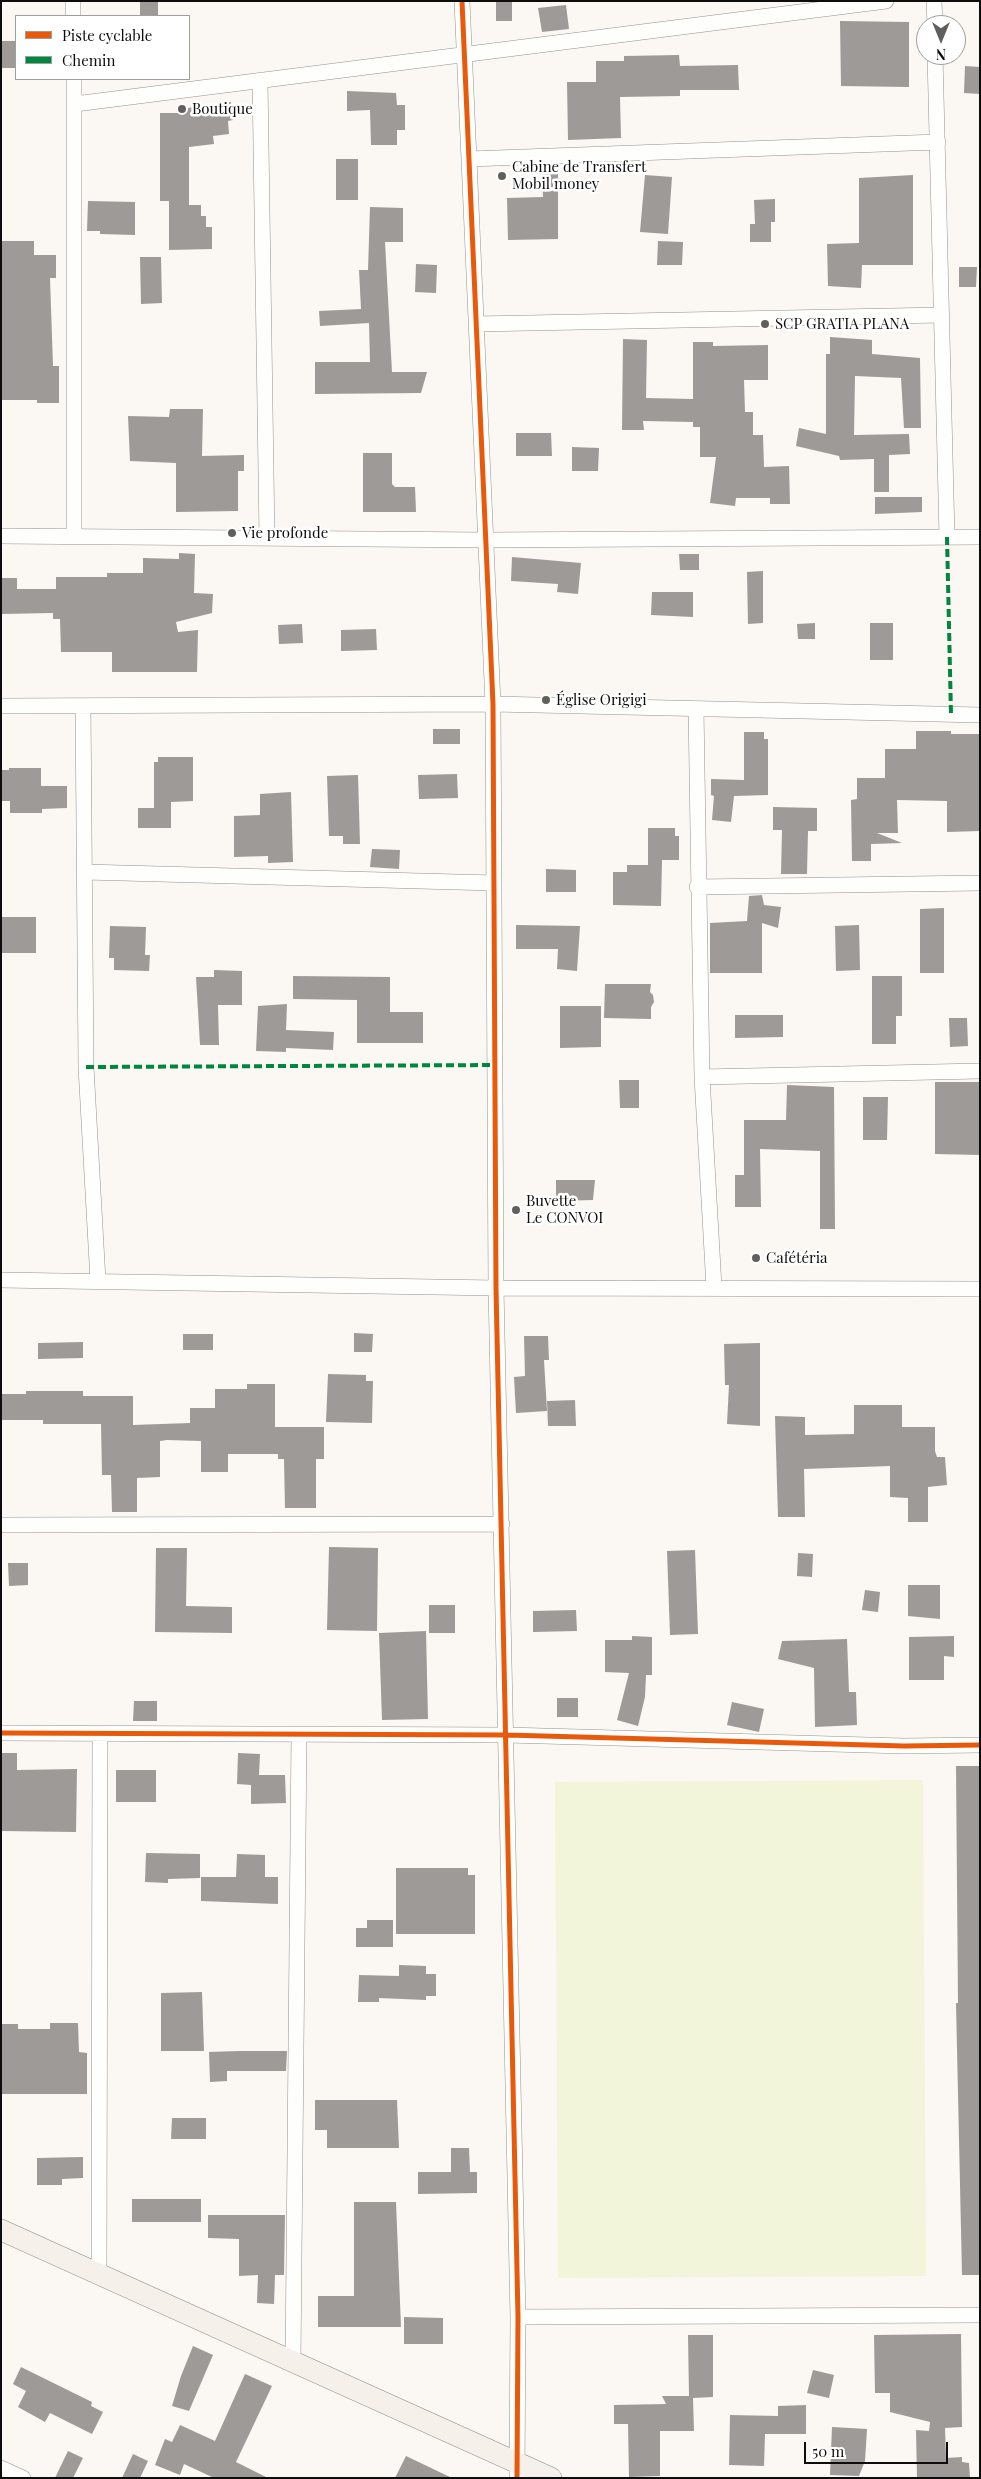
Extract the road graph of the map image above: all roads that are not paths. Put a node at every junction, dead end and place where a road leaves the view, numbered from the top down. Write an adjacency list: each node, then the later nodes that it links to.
1 (73, 1): 5 (street)
2 (462, 1): 7 (street)
3 (886, 1): 7 (street)
4 (934, 1): 6 (street)
5 (73, 15)
6 (935, 15)
7 (464, 53): 10 (street); 13 (street)
8 (936, 65): 12 (street)
9 (74, 80): 11 (street)
10 (260, 80): 11 (street); 20 (street)
11 (75, 104): 17 (street)
12 (938, 142): 13 (street); 14 (street)
13 (469, 159): 15 (street)
14 (942, 315): 15 (street); 18 (street)
15 (476, 324): 21 (street)
16 (1, 536): 17 (street)
17 (74, 536): 20 (street)
18 (947, 537): 19 (street); 21 (street)
19 (980, 537)
20 (267, 538): 21 (street)
21 (486, 540): 22 (street)
22 (493, 704): 24 (street); 25 (street); 28 (street)
23 (1, 706): 24 (street)
24 (83, 706): 27 (street)
25 (696, 709): 26 (street); 30 (street)
26 (980, 715)
27 (84, 872): 28 (street); 34 (street)
28 (494, 883): 36 (street)
29 (980, 883): 30 (street)
30 (697, 887): 32 (street)
31 (980, 1071): 32 (street)
32 (702, 1077): 35 (street)
33 (1, 1280): 34 (street)
34 (98, 1281): 36 (street)
35 (714, 1287): 36 (street); 37 (street)
36 (496, 1288): 39 (street)
37 (980, 1288)
38 (1, 1524): 39 (street)
39 (502, 1524): 43 (street)
40 (1, 1734): 41 (street)
41 (100, 1734): 42 (street); 46 (street)
42 (298, 1734): 43 (street); 49 (street)
43 (507, 1736): 44 (street); 48 (street)
44 (980, 1745)
45 (1, 2230): 46 (street)
46 (99, 2274): 49 (street)
47 (980, 2315): 48 (street)
48 (518, 2317): 51 (street)
49 (292, 2362): 51 (street)
50 (1, 2468): 52 (street)
51 (517, 2470): 53 (street)
52 (23, 2478)
53 (551, 2478)

